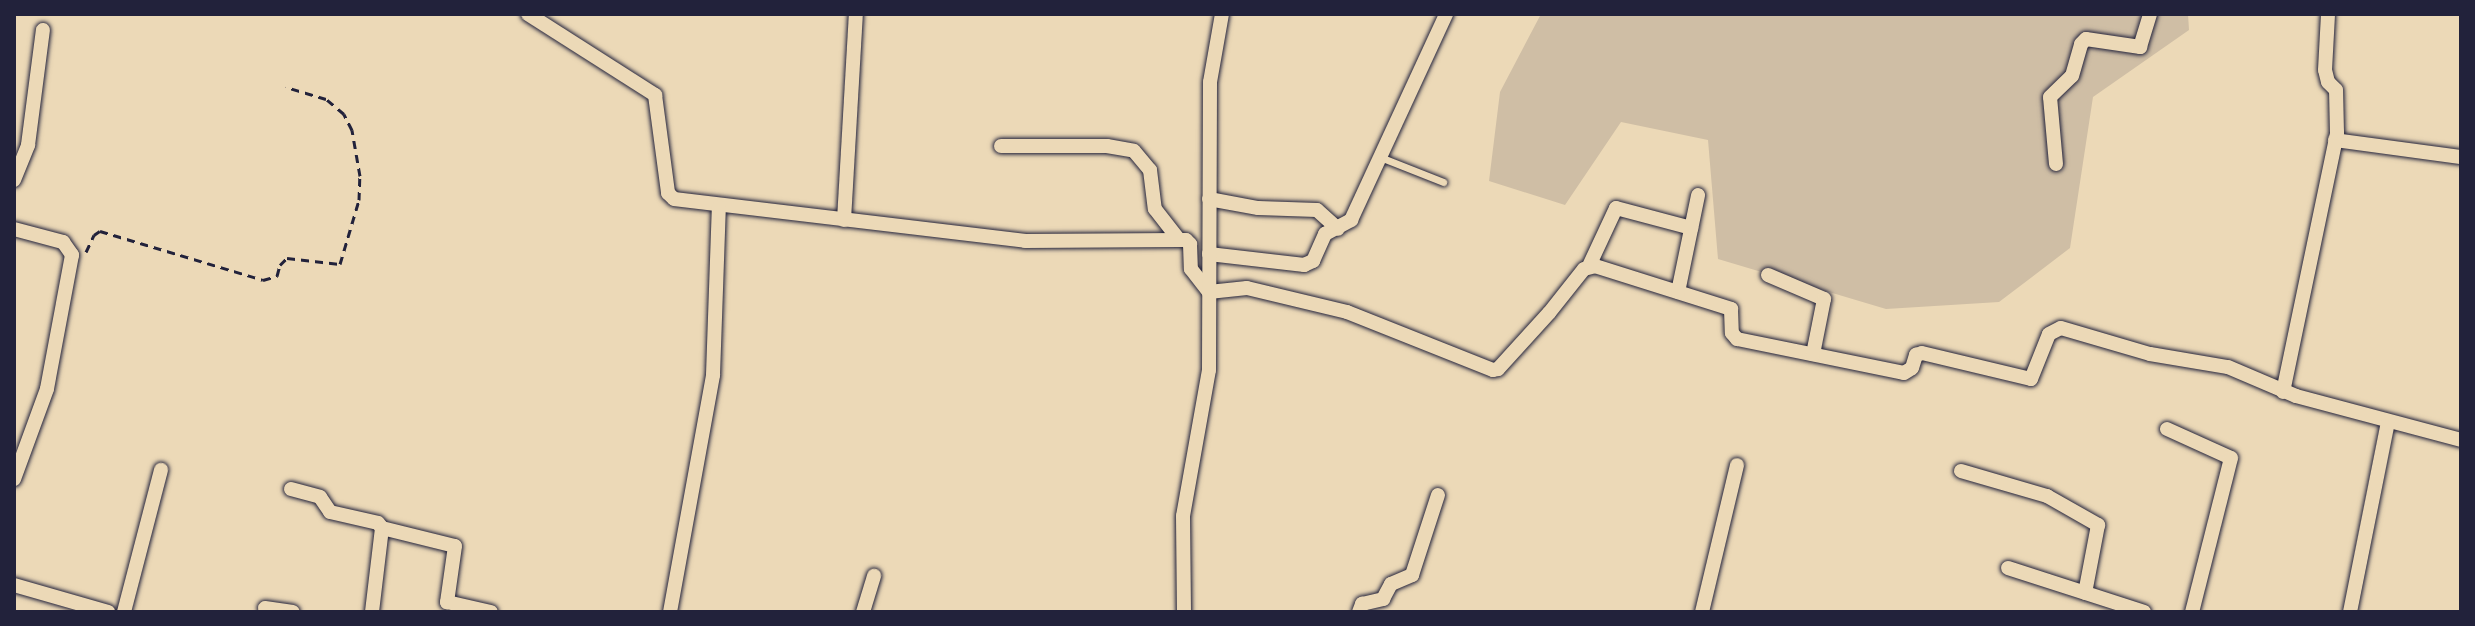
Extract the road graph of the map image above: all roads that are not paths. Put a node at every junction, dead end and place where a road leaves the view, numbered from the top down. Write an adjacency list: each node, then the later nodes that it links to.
1 (528, 14): 17 (street)
2 (856, 14): 18 (street)
3 (1222, 14): 16 (street)
4 (1446, 14): 10 (street)
5 (2150, 14): 12 (street)
6 (2328, 14): 8 (street)
7 (43, 30): 13 (street)
8 (2335, 140): 11 (street); 29 (street)
9 (1001, 146): 22 (street)
10 (1380, 157): 14 (lane); 21 (street)
11 (2461, 157)
12 (2056, 164)
13 (14, 180)
14 (1443, 182)
15 (1698, 195): 19 (street)
16 (1209, 199): 21 (street); 23 (street)
17 (719, 207): 18 (street); 50 (street)
18 (844, 220): 22 (street)
19 (1691, 228): 24 (street); 27 (street)
20 (14, 229): 36 (street)
21 (1338, 229): 23 (street)
22 (1179, 240): 26 (street)
23 (1209, 254): 26 (street)
24 (1589, 266): 26 (street); 27 (street)
25 (1768, 275): 28 (street)
26 (1209, 292): 52 (street)
27 (1678, 292): 28 (street)
28 (1813, 354): 29 (street)
29 (2283, 392): 30 (street)
30 (2388, 422): 32 (street); 57 (street)
31 (2167, 429): 56 (street)
32 (2461, 440)
33 (1737, 465): 54 (street)
34 (161, 470): 46 (street)
35 (1961, 471): 43 (street)
36 (14, 479)
37 (291, 489): 39 (street)
38 (1438, 495): 53 (street)
39 (382, 528): 48 (street); 49 (street)
40 (2008, 568): 43 (street)
41 (874, 576): 51 (street)
42 (14, 585): 45 (street)
43 (2085, 593): 55 (street)
44 (265, 608): 47 (street)
45 (108, 612)
46 (124, 612)
47 (293, 612)
48 (372, 612)
49 (491, 612)
50 (670, 612)
51 (863, 612)
52 (1184, 612)
53 (1359, 612)
54 (1702, 612)
55 (2144, 612)
56 (2192, 612)
57 (2350, 612)

